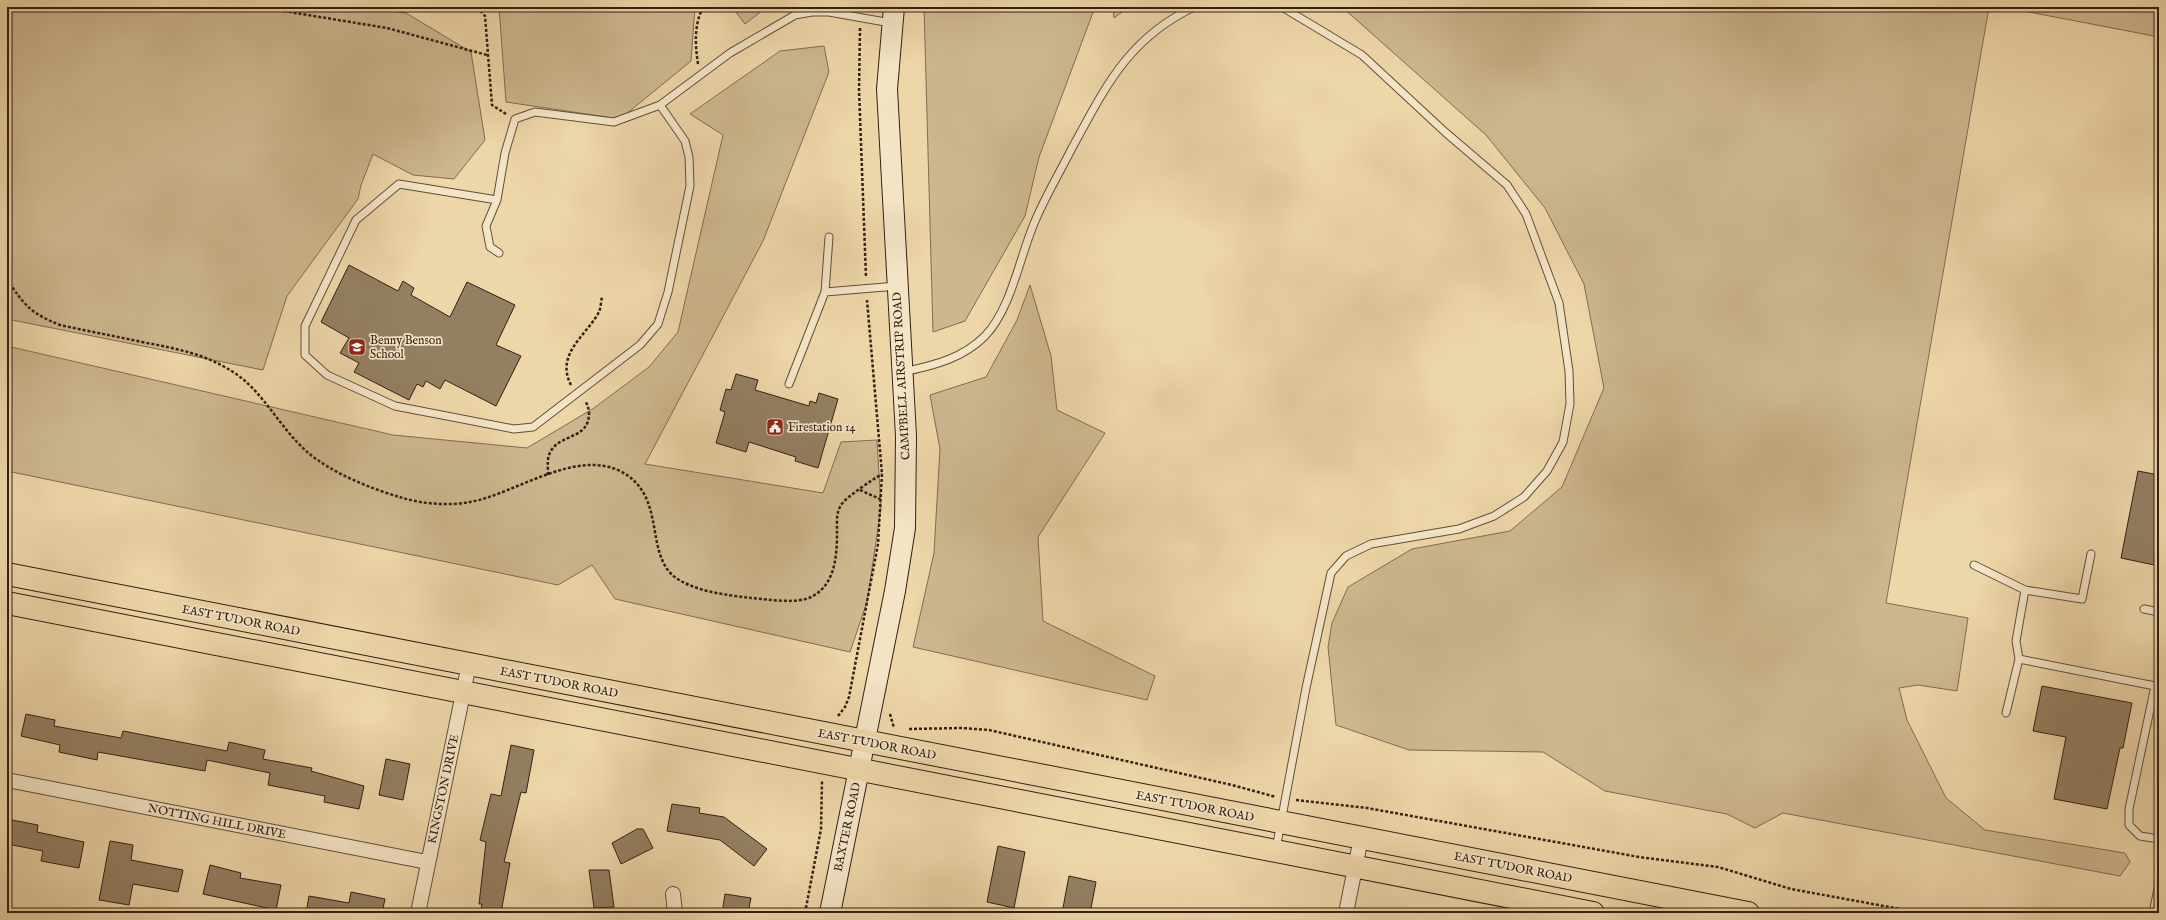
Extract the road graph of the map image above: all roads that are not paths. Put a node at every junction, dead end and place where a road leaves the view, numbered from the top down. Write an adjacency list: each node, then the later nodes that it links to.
1 (1194, 7): 10 (lane)
2 (1282, 7): 27 (lane)
3 (892, 15): 4 (lane); 8 (street, CAMPBELL AIRSTRIP ROAD)
4 (660, 105): 5 (lane); 5 (lane)
5 (497, 200): 7 (lane)
6 (829, 237): 9 (lane)
7 (500, 253)
8 (897, 286): 9 (lane); 10 (street, CAMPBELL AIRSTRIP ROAD)
9 (825, 292): 11 (lane)
10 (902, 372): 24 (street, CAMPBELL AIRSTRIP ROAD)
11 (790, 384)
12 (2091, 554): 15 (lane)
13 (1974, 565): 15 (lane)
14 (7, 574): 20 (main road, EAST TUDOR ROAD)
15 (2025, 590): 19 (lane)
16 (7, 603): 22 (main road)
17 (2144, 609): 18 (lane)
18 (2159, 612)
19 (2018, 659): 21 (lane); 23 (lane)
20 (469, 664): 22 (street, KINGSTON DRIVE); 24 (main road, EAST TUDOR ROAD)
21 (2157, 686): 29 (lane)
22 (463, 693): 25 (main road); 31 (street, KINGSTON DRIVE)
23 (2006, 713)
24 (865, 741): 25 (street, BAXTER ROAD); 27 (main road, EAST TUDOR ROAD)
25 (859, 770): 30 (main road); 37 (street, BAXTER ROAD)
26 (7, 780): 31 (street, NOTTING HILL DRIVE)
27 (1282, 822): 28 (main road, EAST TUDOR ROAD); 30 (lane)
28 (1361, 838): 32 (street); 40 (main road, EAST TUDOR ROAD)
29 (2159, 839)
30 (1276, 852): 32 (main road)
31 (427, 862): 35 (street, KINGSTON DRIVE)
32 (1356, 867): 38 (street); 39 (main road)
33 (2159, 884): 41 (lane)
34 (673, 894): 36 (street)
35 (418, 913)
36 (675, 913)
37 (830, 913)
38 (1346, 913)
39 (1593, 913)
40 (1748, 913)
41 (2153, 913)

